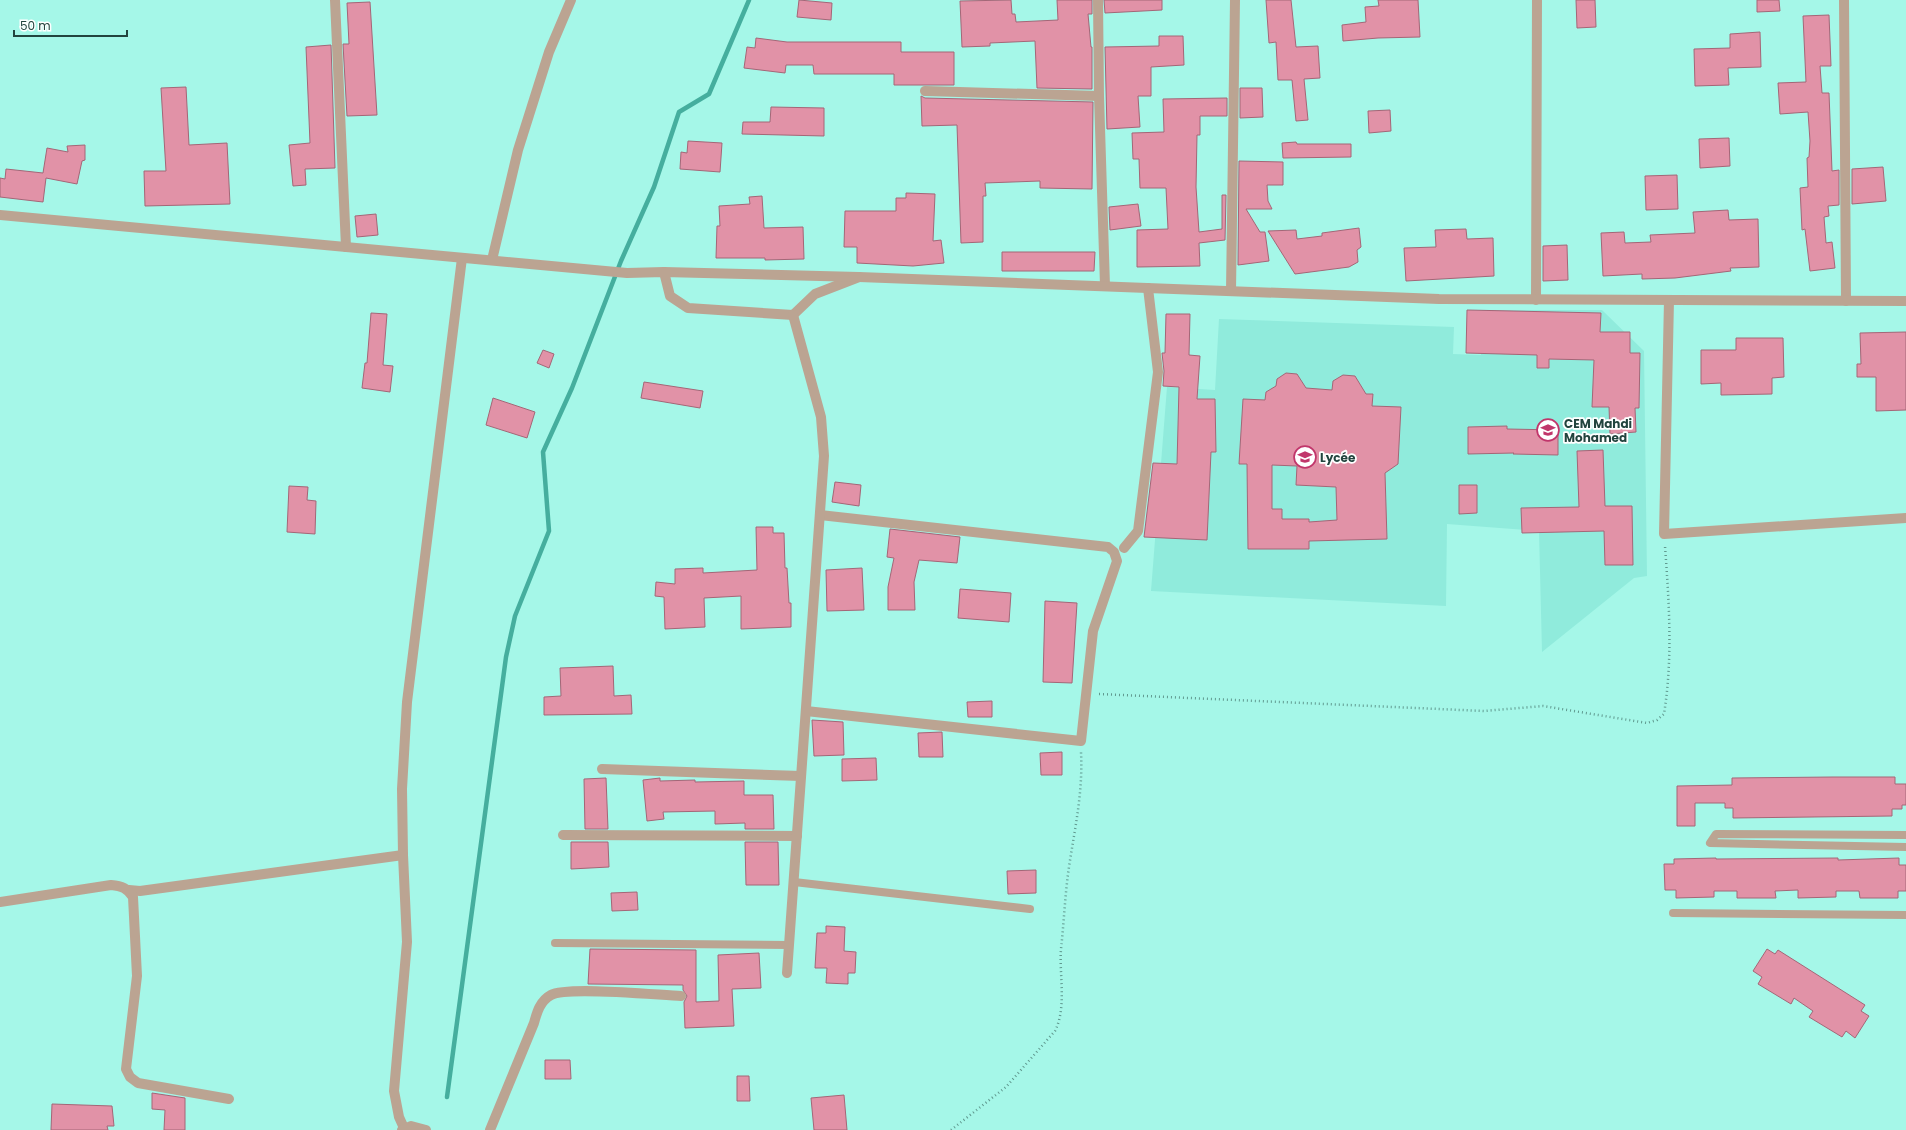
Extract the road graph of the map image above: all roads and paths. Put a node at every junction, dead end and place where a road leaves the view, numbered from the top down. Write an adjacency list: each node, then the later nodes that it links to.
1 (335, 0): 10 (street)
2 (571, 0): 12 (street)
3 (1098, 0): 8 (street)
4 (1235, 0): 17 (street)
5 (1537, 0): 18 (street)
6 (1844, 0): 20 (street)
7 (925, 91): 8 (street)
8 (1099, 96): 15 (street)
9 (0, 216): 10 (street)
10 (346, 247): 11 (street)
11 (462, 258): 12 (street); 36 (street)
12 (492, 260): 13 (street)
13 (664, 272): 14 (street); 22 (street)
14 (859, 277): 15 (street); 22 (street)
15 (1105, 286): 16 (street)
16 (1148, 288): 17 (street); 26 (street)
17 (1231, 291): 18 (street)
18 (1536, 300): 19 (street)
19 (1669, 300): 20 (street); 25 (street)
20 (1846, 301): 21 (street)
21 (1906, 301)
22 (793, 315): 23 (street)
23 (820, 515): 27 (street); 28 (street)
24 (1906, 518): 25 (street)
25 (1664, 534): 27 (path)
26 (1124, 548)
27 (1086, 693): 29 (street)
28 (806, 711): 29 (street); 31 (street)
29 (1081, 741): 51 (path)
30 (602, 769): 31 (street)
31 (801, 776): 34 (street)
32 (1906, 835): 35 (lane)
33 (563, 836): 34 (street)
34 (797, 836): 37 (street)
35 (1906, 847)
36 (403, 855): 38 (street); 48 (street)
37 (794, 882): 40 (lane); 44 (street)
38 (129, 890): 39 (street); 47 (street)
39 (0, 902)
40 (1030, 909)
41 (1674, 913): 42 (lane)
42 (1906, 915)
43 (555, 943): 44 (lane)
44 (789, 945): 45 (street)
45 (787, 973)
46 (681, 996): 50 (street)
47 (230, 1099)
48 (403, 1129): 49 (street)
49 (426, 1130)
50 (490, 1130)
51 (951, 1130)

